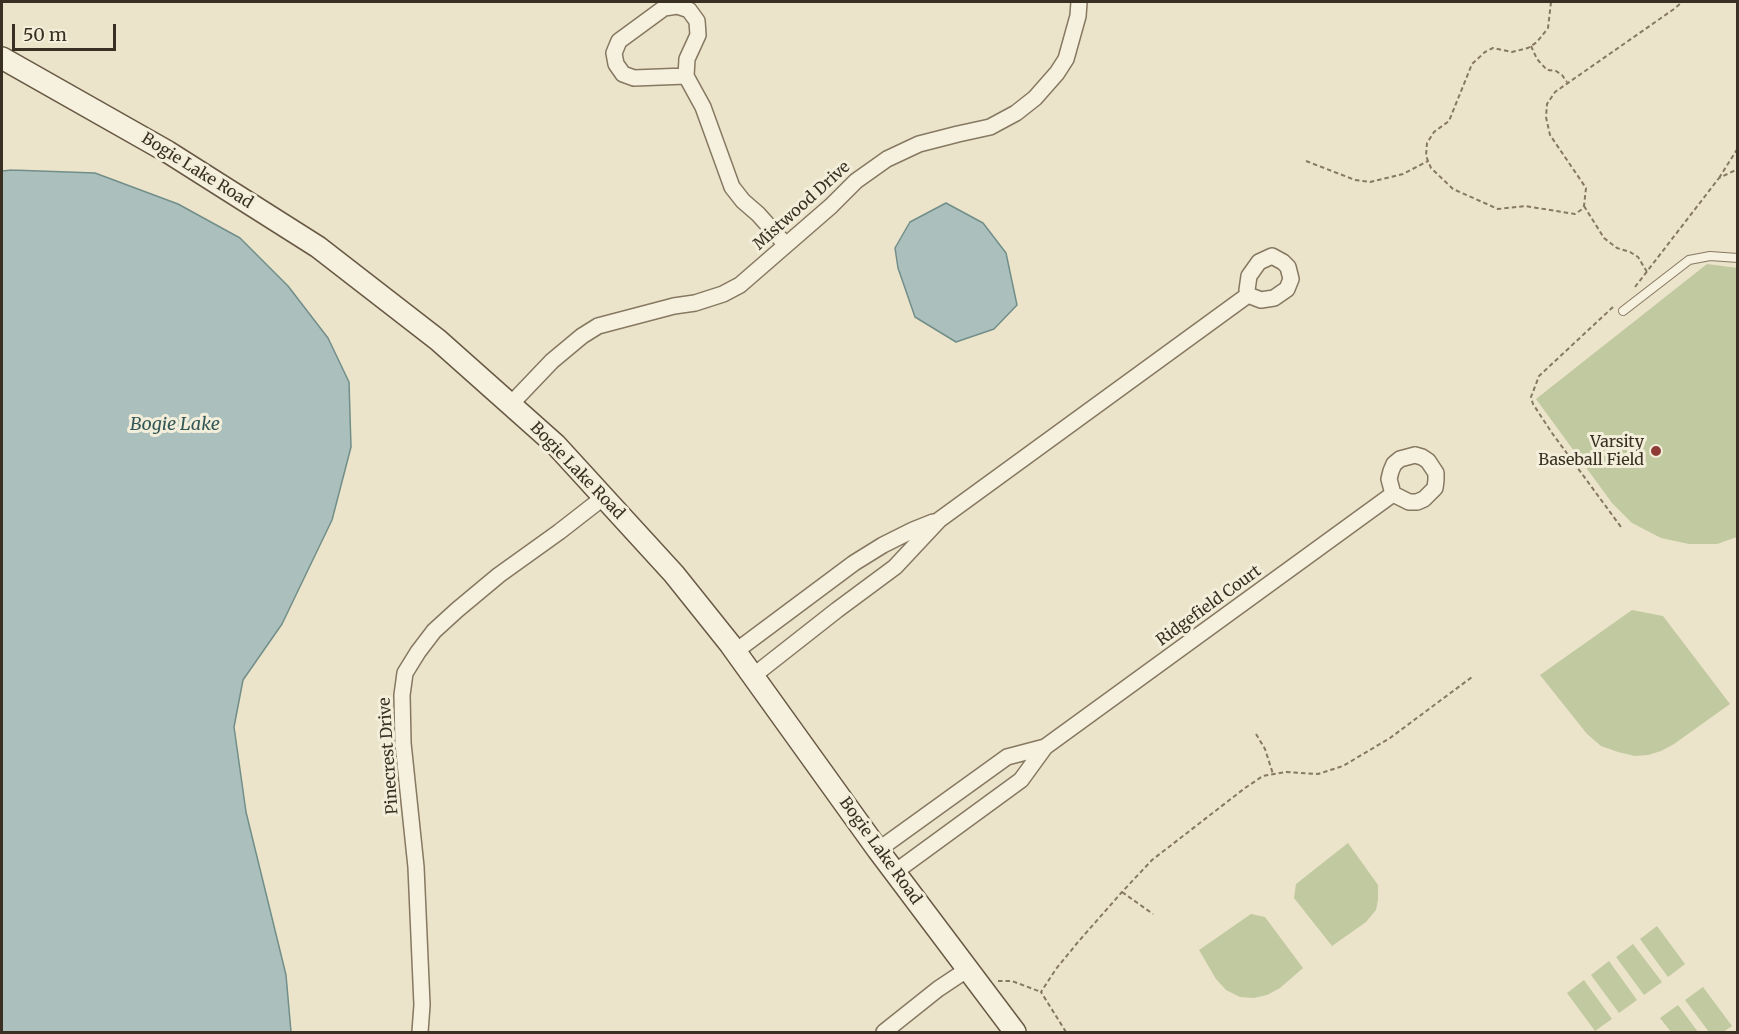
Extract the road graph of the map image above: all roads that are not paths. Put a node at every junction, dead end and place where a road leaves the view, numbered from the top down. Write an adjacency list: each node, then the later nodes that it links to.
1 (1079, 2): 4 (street, Mistwood Drive)
2 (2, 58): 8 (main road, Bogie Lake Road)
3 (686, 76): 3 (street); 4 (street)
4 (786, 245): 8 (street, Mistwood Drive)
5 (1737, 258): 7 (lane)
6 (1248, 295): 11 (street)
7 (1623, 311)
8 (510, 405): 10 (main road, Bogie Lake Road)
9 (1393, 494): 16 (street, Ridgefield Court)
10 (604, 497): 14 (main road, Bogie Lake Road); 20 (street, Pinecrest Drive)
11 (939, 520): 12 (street); 13 (street)
12 (820, 588): 13 (street); 14 (street)
13 (837, 610): 15 (street)
14 (736, 651): 15 (main road, Bogie Lake Road)
15 (753, 676): 17 (main road, Bogie Lake Road)
16 (1045, 747): 17 (street, Ridgefield Court); 18 (street, Ridgefield Court)
17 (878, 850): 18 (main road, Bogie Lake Road)
18 (895, 872): 19 (main road, Bogie Lake Road)
19 (972, 975): 21 (street); 22 (main road, Bogie Lake Road)
20 (420, 1032)
21 (884, 1032)
22 (1015, 1032)

